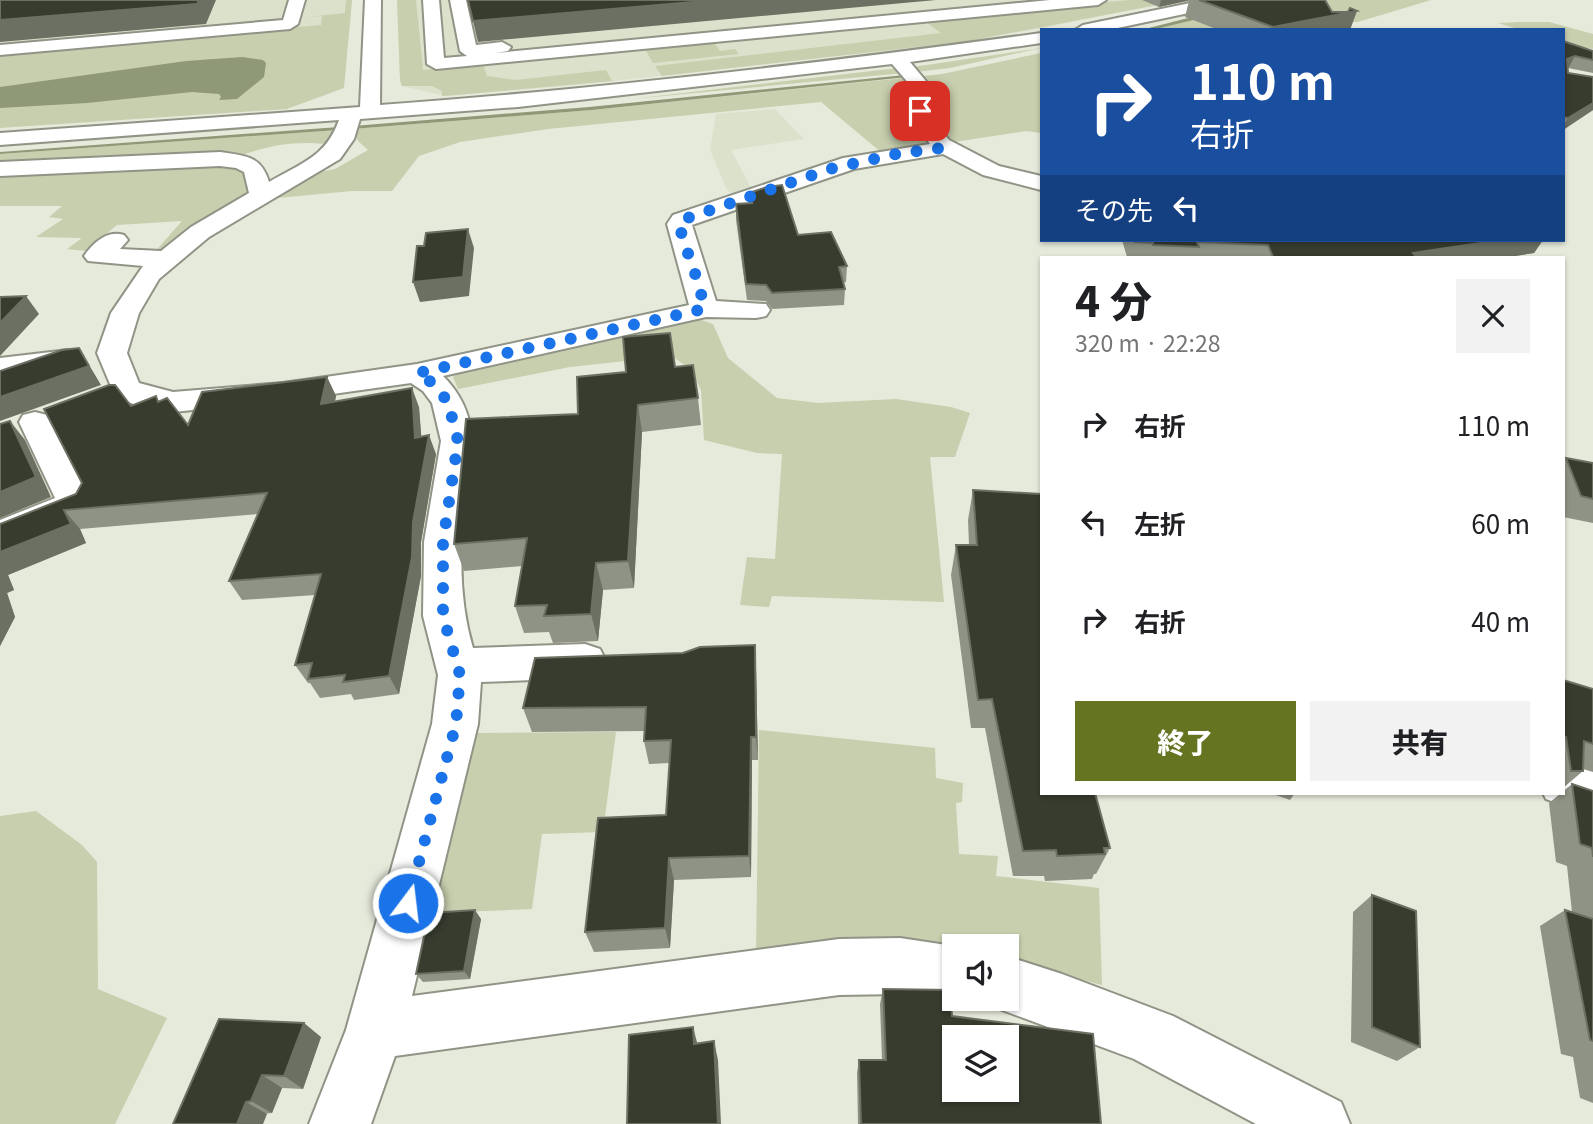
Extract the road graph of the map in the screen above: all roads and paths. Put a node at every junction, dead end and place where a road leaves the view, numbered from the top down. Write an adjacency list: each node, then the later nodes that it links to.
1 (297, 0): 11 (street)
2 (373, 0): 14 (street)
3 (430, 0): 10 (street)
4 (458, 0): 5 (street)
5 (1000, 0)
6 (1098, 0): 10 (street)
7 (1227, 0): 8 (street)
8 (1093, 28)
9 (1040, 38): 12 (street)
10 (631, 45): 13 (street)
11 (0, 50)
12 (896, 59): 13 (street); 16 (street)
13 (656, 86): 14 (street)
14 (353, 121): 15 (street); 19 (street)
15 (0, 139)
16 (943, 148): 18 (street); 22 (street)
17 (0, 169): 19 (street)
18 (1040, 183)
19 (262, 196): 21 (street)
20 (116, 240): 21 (street)
21 (165, 259): 24 (street)
22 (704, 309): 23 (street); 26 (street)
23 (756, 310)
24 (112, 354): 25 (street); 26 (street)
25 (0, 367)
26 (417, 373): 30 (street)
27 (36, 422): 28 (street)
28 (0, 534)
29 (627, 659): 30 (street)
30 (458, 666): 35 (street)
31 (1565, 785): 32 (street)
32 (1593, 794)
33 (942, 971): 35 (street)
34 (1019, 988): 37 (street)
35 (375, 1031): 36 (street)
36 (340, 1124)
37 (1319, 1124)

